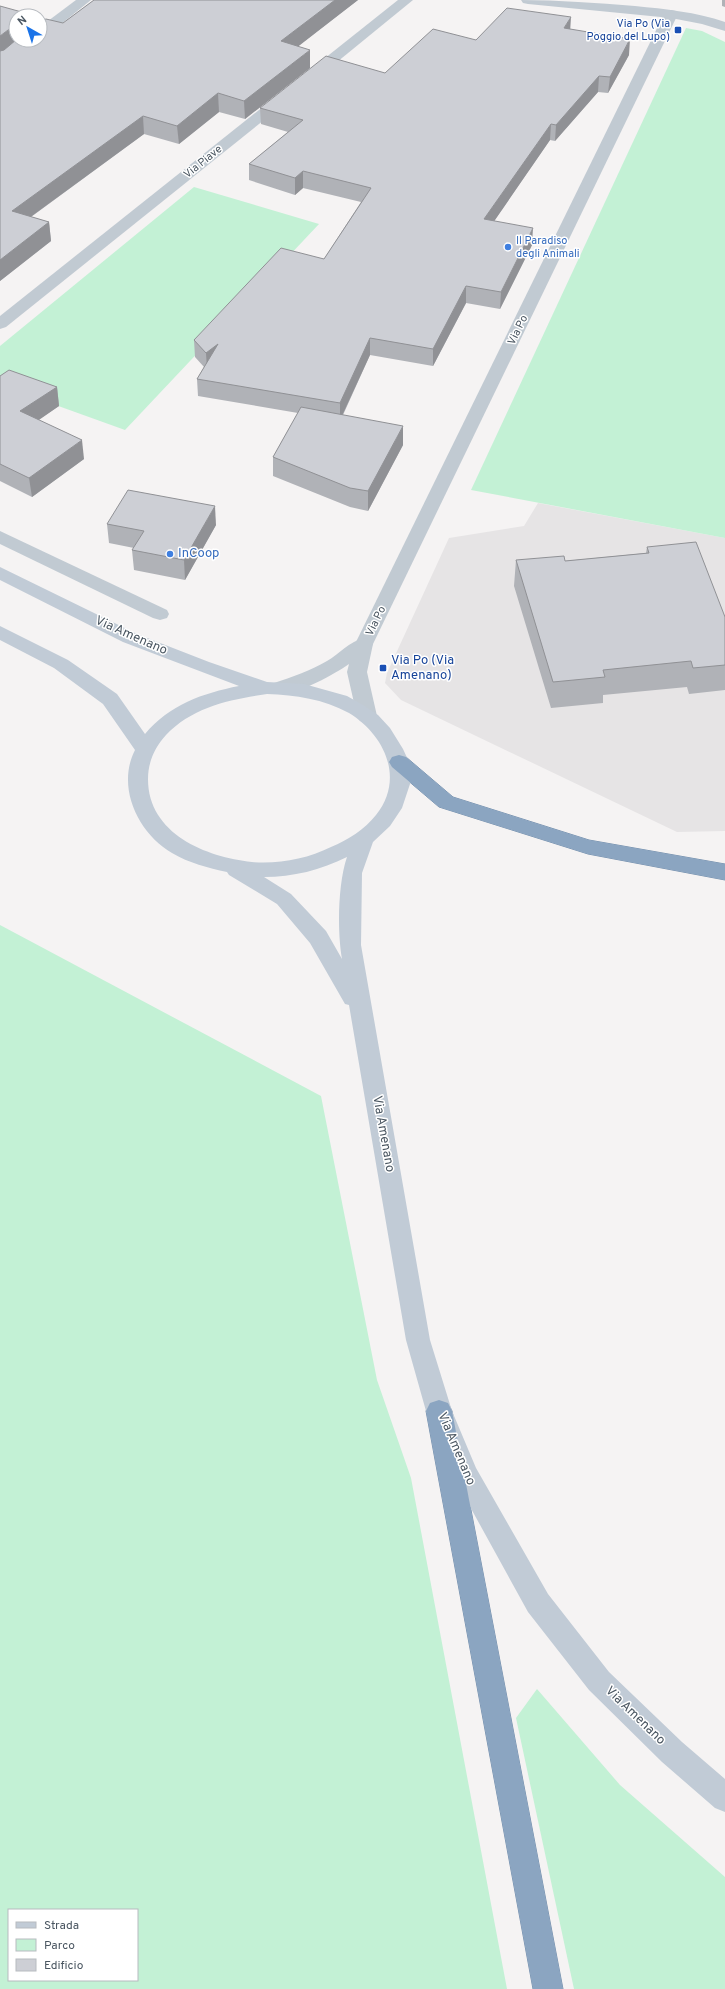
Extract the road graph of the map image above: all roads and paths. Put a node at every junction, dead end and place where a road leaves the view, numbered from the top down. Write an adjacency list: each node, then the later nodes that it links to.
1 (84, 0): 6 (street)
2 (406, 0): 7 (street, Via Piave)
3 (528, 0): 4 (street)
4 (672, 14): 5 (street); 12 (street, Via Po)
5 (725, 27)
6 (48, 28)
7 (0, 324)
8 (0, 537): 10 (street)
9 (0, 573): 13 (main road, Via Amenano)
10 (160, 614)
11 (0, 632): 15 (main road)
12 (364, 644): 13 (street); 14 (street)
13 (274, 688): 14 (main road); 15 (main road)
14 (367, 716): 16 (main road)
15 (145, 749): 18 (main road)
16 (399, 762): 17 (main road); 19 (highway)
17 (363, 840): 18 (main road); 20 (main road, Via Amenano)
18 (230, 867): 20 (main road)
19 (725, 872)
20 (362, 1014): 21 (main road, Via Amenano)
21 (439, 1411): 22 (main road, Via Amenano); 23 (highway)
22 (725, 1798)
23 (548, 1989)

